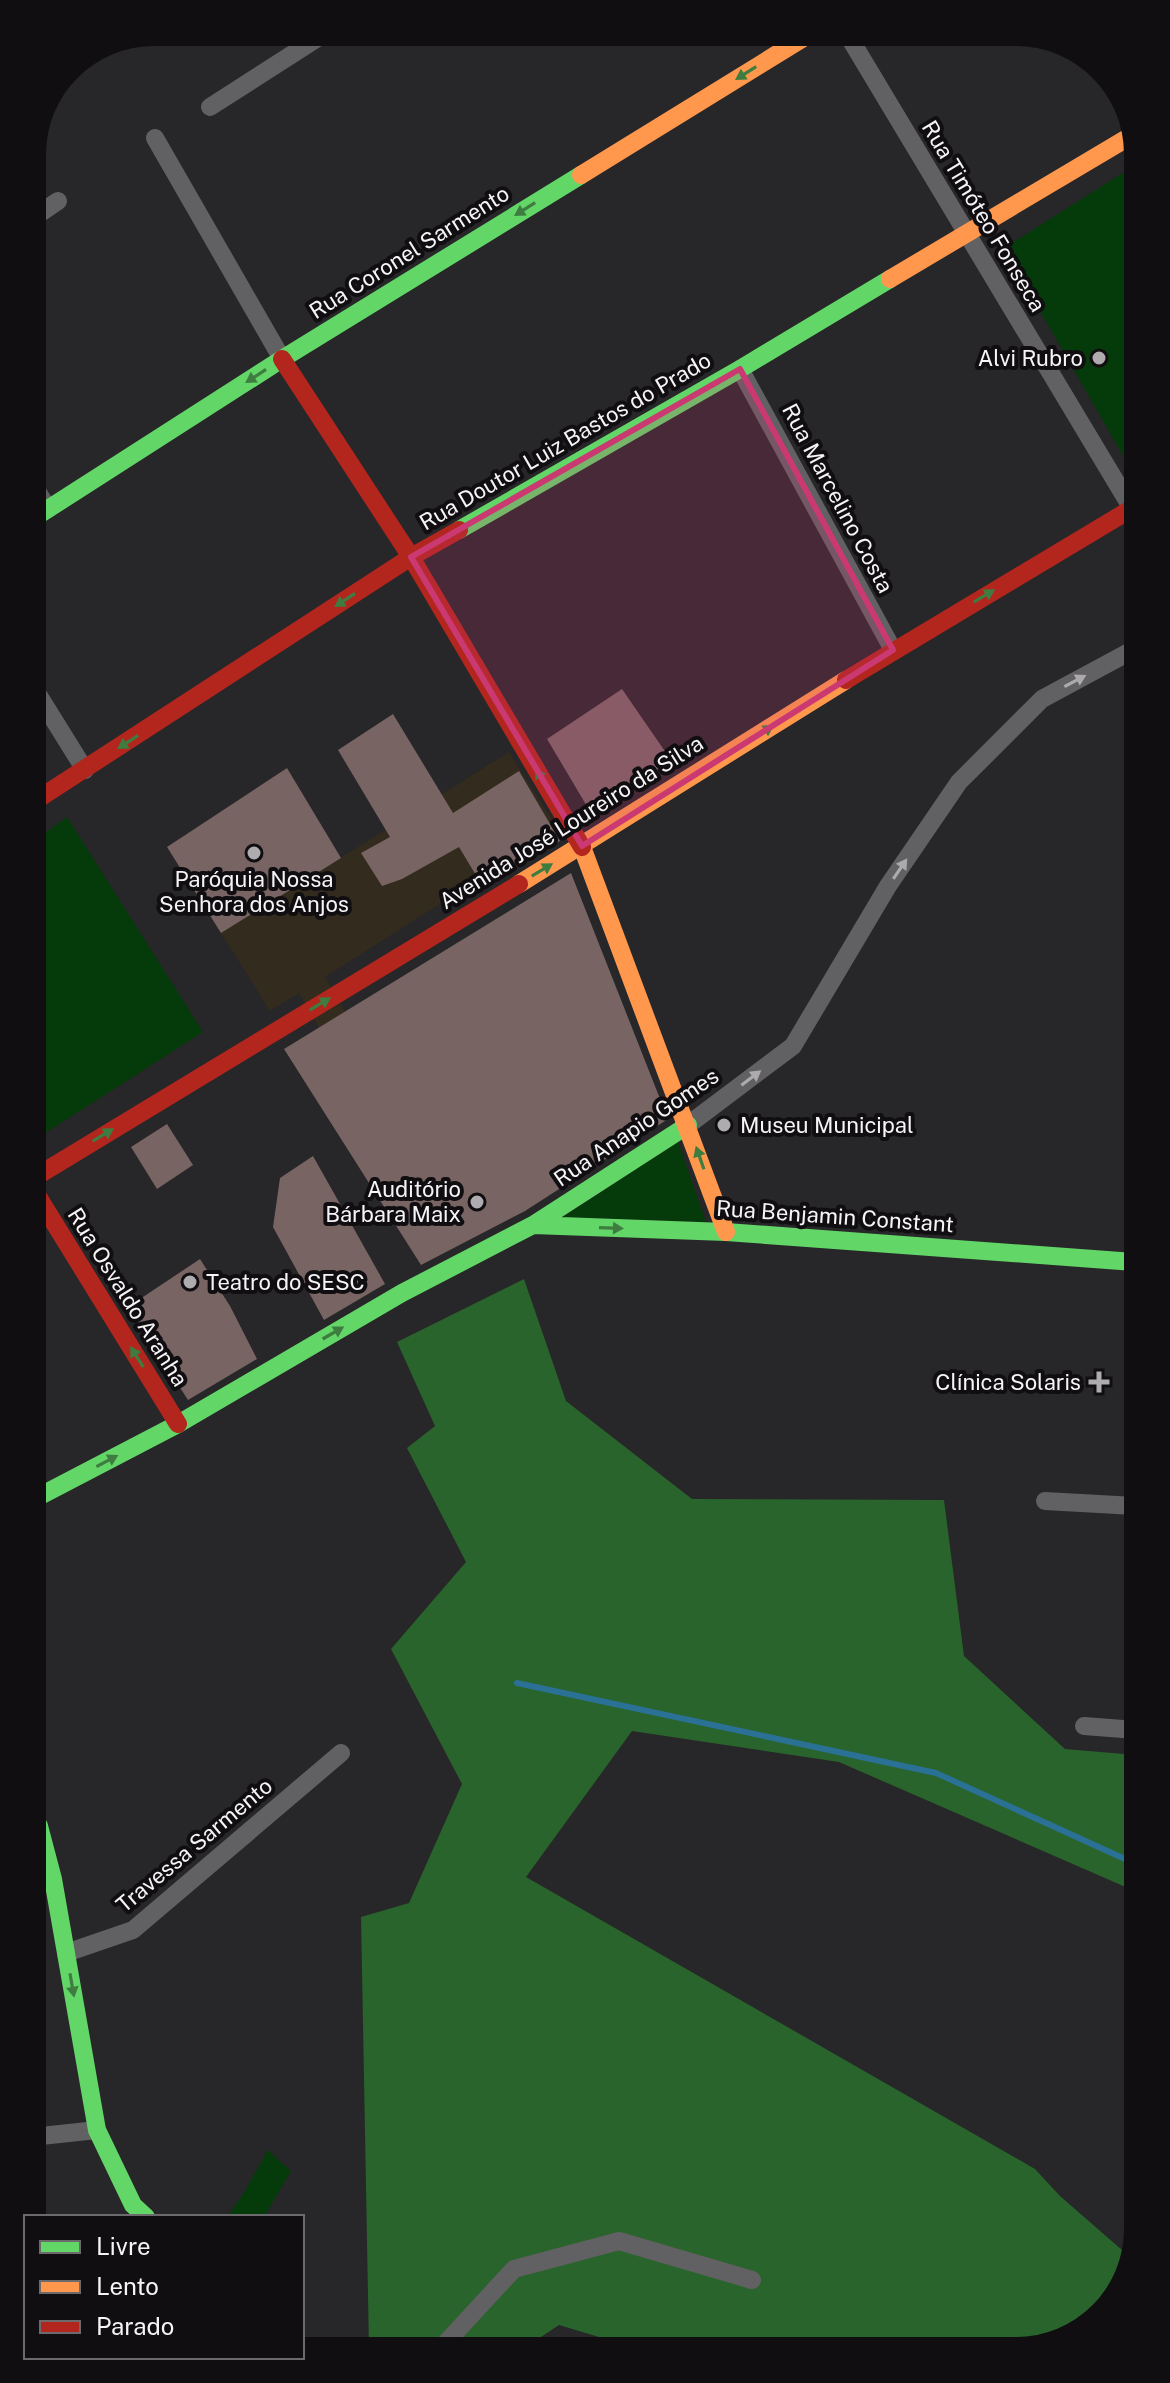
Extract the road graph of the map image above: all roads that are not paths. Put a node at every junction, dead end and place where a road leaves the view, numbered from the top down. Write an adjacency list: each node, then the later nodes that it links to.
1 (305, 46): 4 (street)
2 (790, 46): 10 (street, Rua Coronel Sarmento, one-way to 10)
3 (854, 46): 9 (street, Rua Timóteo Fonseca)
4 (210, 107)
5 (155, 138): 10 (street)
6 (1123, 141): 9 (street, Rua Doutor Luiz Bastos do Prado)
7 (58, 201): 8 (street)
8 (46, 209)
9 (968, 235): 11 (street, Rua Doutor Luiz Bastos do Prado); 12 (street, Rua Timóteo Fonseca)
10 (282, 359): 13 (street, Rua Coronel Sarmento, one-way to 13); 15 (street)
11 (740, 369): 15 (street, Rua Doutor Luiz Bastos do Prado); 16 (street, Rua Marcelino Costa)
12 (1124, 496)
13 (46, 510)
14 (1124, 512): 16 (street, Avenida José Loureiro da Silva, one-way to 14)
15 (411, 557): 19 (street, Rua Doutor Luiz Bastos do Prado, one-way to 19); 21 (street, one-way to 15)
16 (893, 650): 21 (street, Avenida José Loureiro da Silva, one-way to 16)
17 (1124, 655): 22 (street, Rua Anapio Gomes, one-way to 17)
18 (46, 707): 19 (street)
19 (85, 770): 20 (street, Rua Doutor Luiz Bastos do Prado)
20 (46, 794)
21 (582, 846): 22 (street); 23 (street, Avenida José Loureiro da Silva, one-way to 21)
22 (688, 1125): 25 (street, Rua Anapio Gomes); 26 (street, one-way to 22)
23 (46, 1171)
24 (46, 1210): 28 (street, Rua Osvaldo Aranha, one-way to 24)
25 (533, 1225): 26 (street, Rua Benjamin Constant, one-way to 26); 28 (street, Rua Anapio Gomes, one-way to 25)
26 (726, 1232): 27 (street, Rua Benjamin Constant)
27 (1124, 1261)
28 (178, 1424): 29 (street, Rua Anapio Gomes, one-way to 28)
29 (46, 1493)
30 (1045, 1501): 31 (street)
31 (1124, 1505)
32 (1084, 1726): 33 (street)
33 (1124, 1729)
34 (341, 1753): 36 (street, Travessa Sarmento)
35 (46, 1880): 36 (street)
36 (66, 1953): 37 (street, one-way to 37)
37 (97, 2130): 38 (street); 39 (street)
38 (46, 2135)
39 (144, 2215)
40 (752, 2280): 41 (street)
41 (451, 2337)

